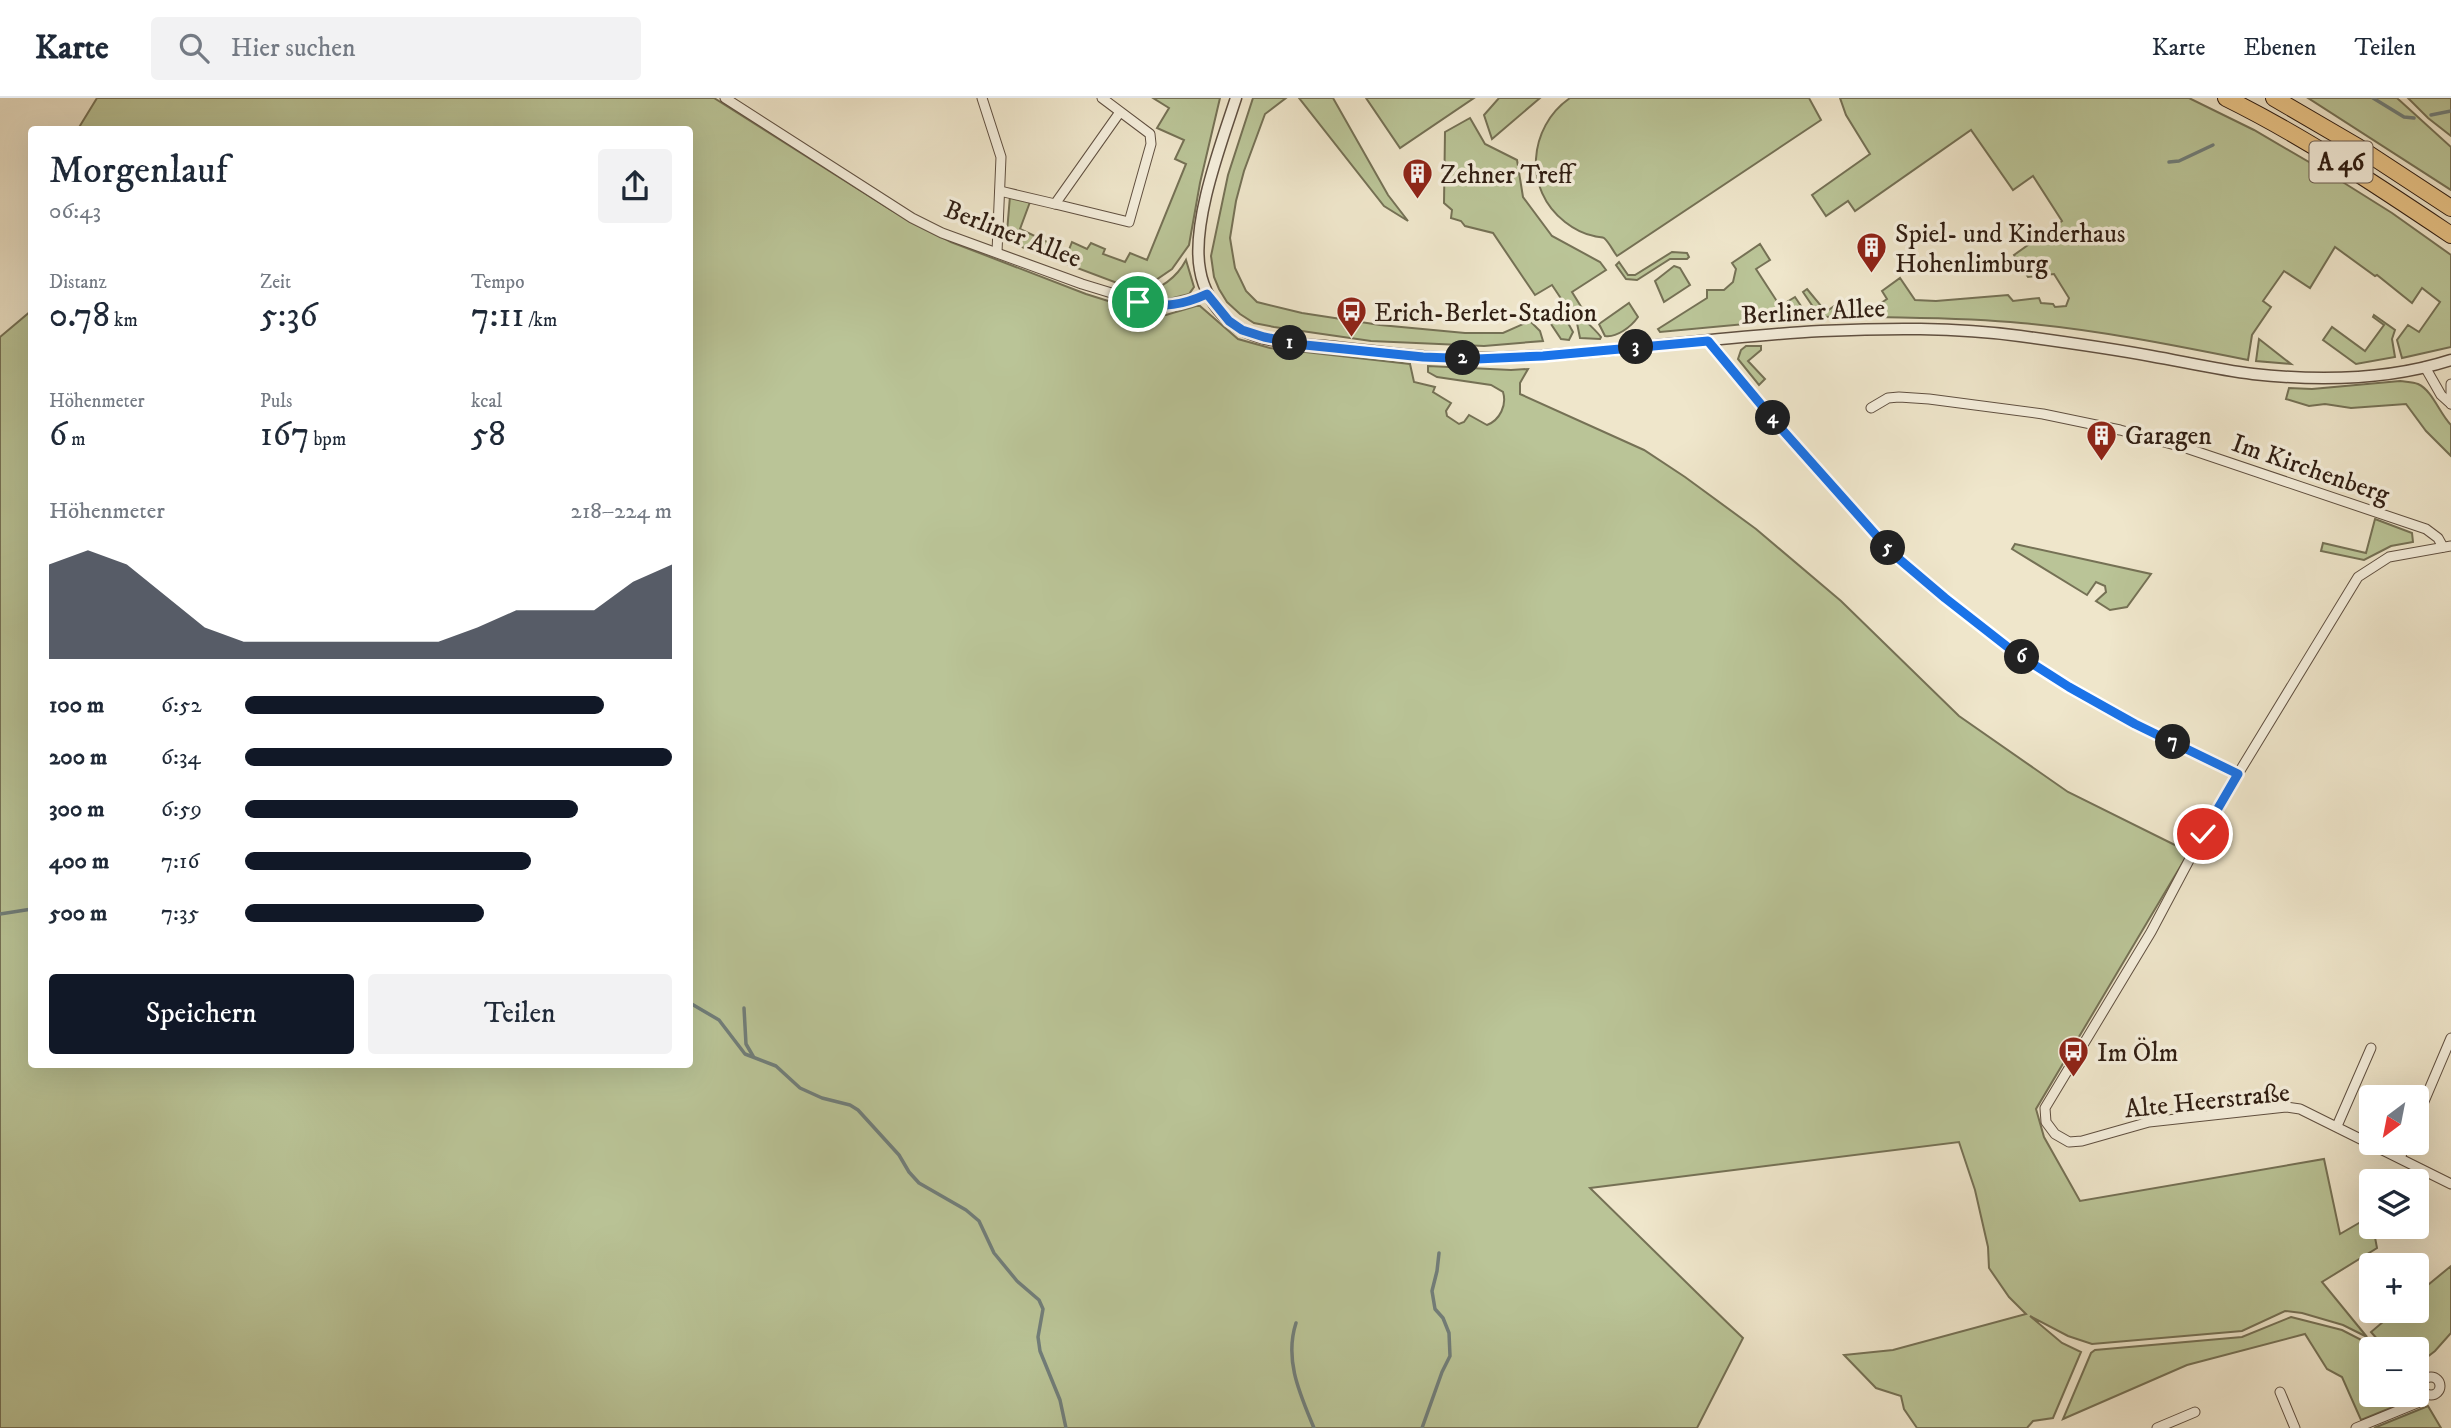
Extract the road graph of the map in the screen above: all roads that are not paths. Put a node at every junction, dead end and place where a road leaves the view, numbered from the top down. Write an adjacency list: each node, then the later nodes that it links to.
1 (725, 98): 12 (street, Berliner Allee)
2 (982, 98): 8 (street)
3 (1102, 98): 7 (street)
4 (1236, 98): 13 (street)
5 (2226, 98): 11 (highway, A 46)
6 (2274, 98): 10 (highway, A 46)
7 (1120, 112): 9 (street); 9 (street)
8 (1000, 191): 9 (street); 12 (street)
9 (1055, 204)
10 (2451, 208)
11 (2451, 235)
12 (997, 253): 13 (street, Berliner Allee)
13 (1207, 294): 14 (street, Berliner Allee)
14 (1708, 341): 16 (street, Berliner Allee); 21 (street)
15 (2451, 360): 16 (street, Berliner Allee)
16 (2425, 367): 18 (street)
17 (2451, 384): 18 (street)
18 (2451, 404)
19 (1871, 408): 20 (street, Im Kirchenberg)
20 (2447, 547): 21 (street)
21 (2238, 774): 25 (street, Alte Heerstraße)
22 (2451, 1038): 24 (street)
23 (2371, 1048): 25 (street)
24 (2429, 1090)
25 (2337, 1126): 26 (street, Alte Heerstraße)
26 (2400, 1157): 27 (street, Alte Heerstraße)
27 (2451, 1184)
28 (2429, 1378): 29 (street)
29 (2441, 1387): 30 (street); 32 (street)
30 (2451, 1390)
31 (2280, 1392): 36 (street)
32 (2429, 1394)
33 (2407, 1407): 37 (street)
34 (2195, 1412): 35 (street)
35 (2157, 1428)
36 (2295, 1428)
37 (2356, 1428)

